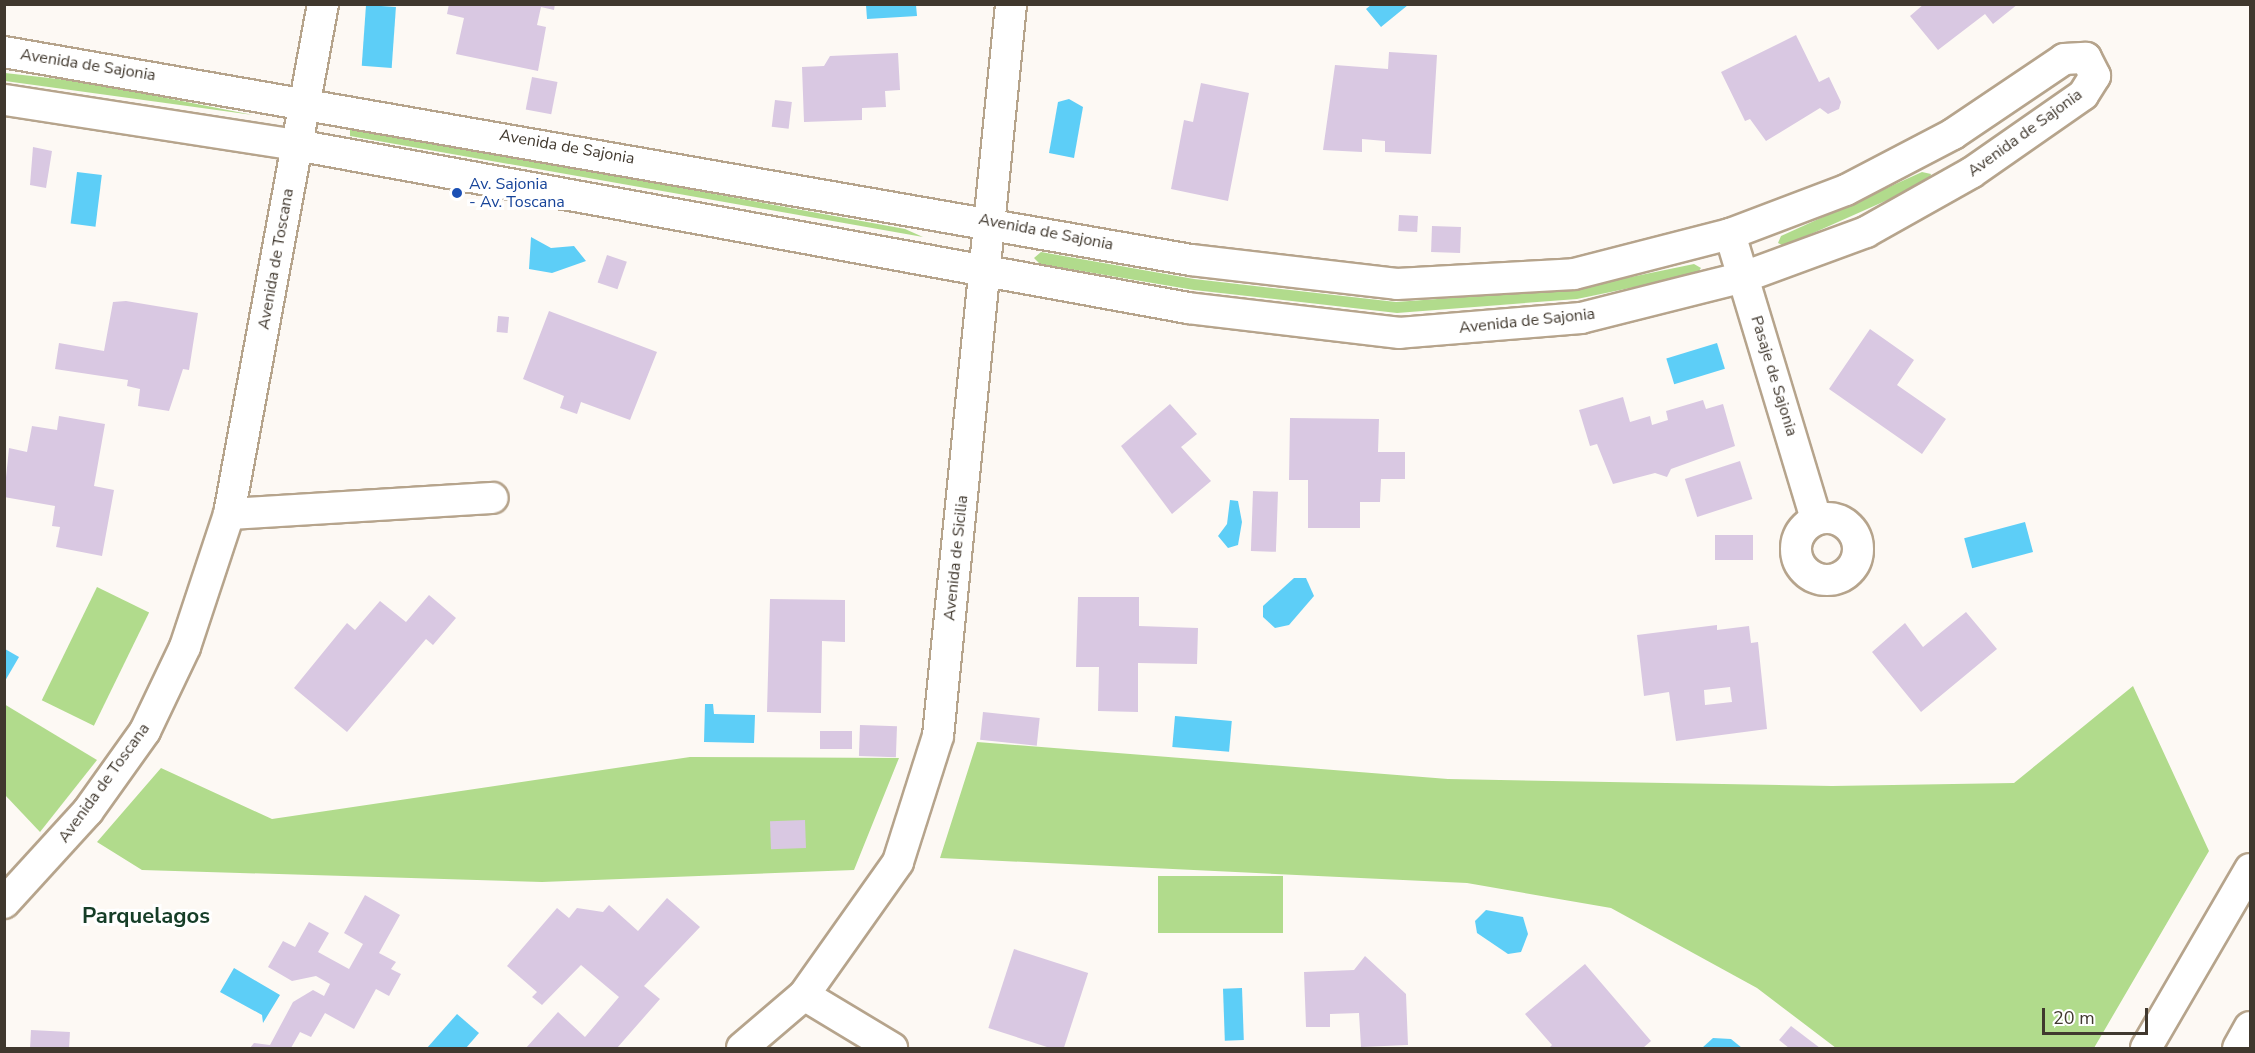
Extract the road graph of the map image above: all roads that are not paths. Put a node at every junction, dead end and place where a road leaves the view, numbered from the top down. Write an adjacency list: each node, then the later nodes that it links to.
1 (323, 4): 5 (street, Avenida de Toscana)
2 (1011, 4): 7 (street, Avenida de Sicilia)
3 (4, 52): 5 (street, Avenida de Sajonia)
4 (4, 100): 6 (street, Avenida de Sajonia)
5 (305, 101): 6 (street, Avenida de Toscana); 7 (street, Avenida de Sajonia)
6 (296, 145): 9 (street, Avenida de Sajonia); 12 (street, Avenida de Toscana)
7 (988, 220): 8 (street, Avenida de Sajonia); 9 (street, Avenida de Sicilia)
8 (1730, 234): 10 (street, Pasaje de Sajonia); 10 (street, Avenida de Sajonia)
9 (984, 271): 10 (street, Avenida de Sajonia); 16 (street, Avenida de Sicilia)
10 (1744, 277): 13 (street, Pasaje de Sajonia)
11 (493, 498): 12 (street)
12 (229, 514): 15 (street, Avenida de Toscana)
13 (1816, 519)
14 (2250, 869): 20 (street)
15 (4, 903)
16 (804, 995): 18 (street, Avenida de Sicilia); 19 (street)
17 (2250, 1028): 21 (highway)
18 (742, 1048)
19 (892, 1048)
20 (2146, 1048)
21 (2239, 1048)

